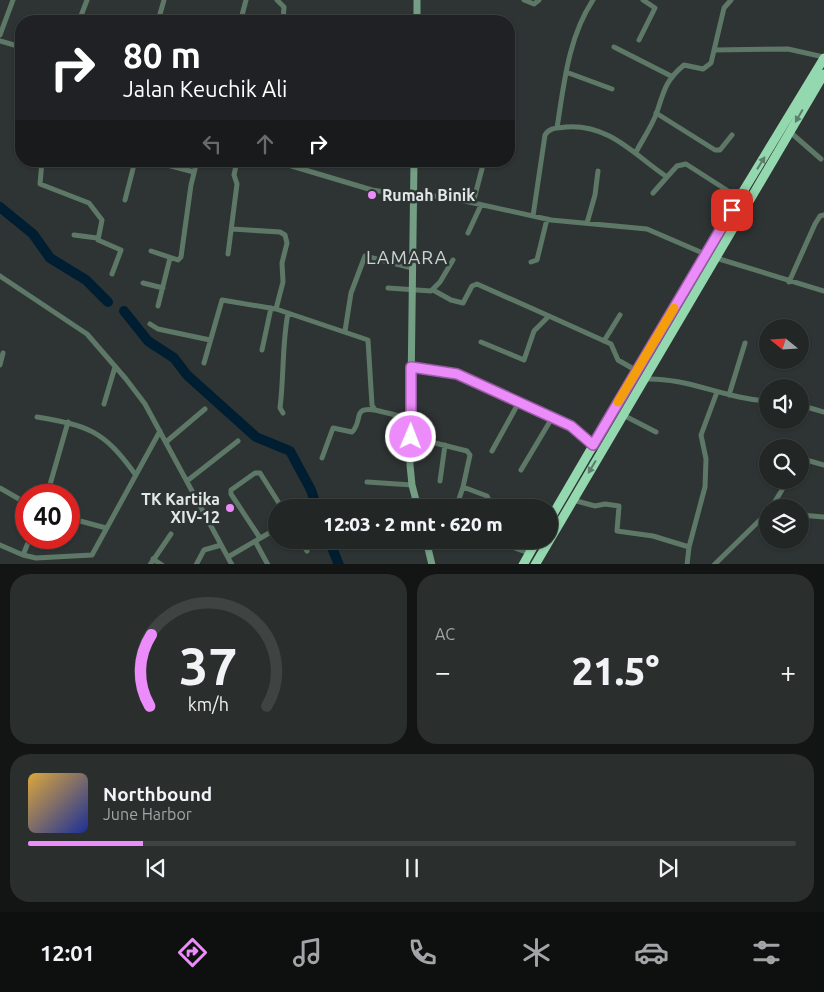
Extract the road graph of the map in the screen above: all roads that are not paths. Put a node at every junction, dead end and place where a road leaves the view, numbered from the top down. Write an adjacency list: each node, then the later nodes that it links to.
1 (13, 0): 17 (street)
2 (87, 0): 12 (street)
3 (164, 0): 13 (street)
4 (246, 0): 14 (street)
5 (277, 0): 15 (street)
6 (417, 0): 16 (street)
7 (524, 0): 8 (street)
8 (539, 0)
9 (593, 0): 24 (street)
10 (643, 0): 18 (street)
11 (732, 0): 22 (street)
12 (81, 15)
13 (160, 15)
14 (242, 15)
15 (283, 15)
16 (417, 15)
17 (0, 35)
18 (639, 40)
19 (0, 41): 20 (street)
20 (15, 45)
21 (614, 47): 26 (street)
22 (714, 50): 23 (street); 26 (street)
23 (824, 58): 47 (highway, one-way to 23)
24 (566, 72): 27 (street); 29 (street)
25 (824, 74): 30 (highway, one-way to 30)
26 (671, 76): 28 (street)
27 (612, 89)
28 (656, 113): 31 (street); 32 (street)
29 (557, 128): 32 (street); 52 (street)
30 (790, 132): 33 (street); 63 (highway)
31 (732, 135)
32 (636, 152): 44 (street)
33 (821, 159)
34 (41, 167): 58 (street)
35 (133, 167): 48 (street)
36 (174, 167): 43 (street)
37 (195, 167): 43 (street)
38 (236, 167): 55 (street)
39 (295, 167): 45 (street)
40 (414, 167): 45 (street)
41 (482, 167): 49 (street)
42 (598, 171): 54 (street)
43 (194, 172): 62 (street)
44 (667, 177): 46 (street); 47 (street)
45 (414, 193): 49 (street); 66 (street)
46 (653, 193)
47 (739, 198): 61 (highway)
48 (125, 200)
49 (473, 203): 50 (street)
50 (480, 205): 52 (street); 56 (street)
51 (824, 215): 69 (street)
52 (533, 216): 53 (street)
53 (547, 219): 54 (street); 65 (street)
54 (587, 223): 61 (street)
55 (232, 230): 60 (street); 77 (street)
56 (468, 233)
57 (74, 235): 58 (street)
58 (97, 238): 67 (street)
59 (151, 251): 62 (street)
60 (228, 254)
61 (705, 254): 81 (highway)
62 (170, 258): 71 (street)
63 (716, 258): 69 (street); 82 (highway)
64 (453, 260): 73 (street)
65 (531, 262)
66 (412, 268): 74 (street); 84 (street)
67 (112, 274)
68 (0, 276): 93 (street)
69 (789, 282): 75 (street)
70 (142, 283): 71 (street)
71 (162, 288): 76 (street)
72 (388, 288): 74 (street)
73 (433, 290): 74 (street); 80 (street)
74 (412, 291): 94 (street)
75 (824, 291)
76 (158, 306)
77 (274, 309): 78 (street); 85 (street); 89 (street)
78 (288, 313): 84 (street); 106 (street)
79 (620, 315): 86 (street)
80 (549, 316): 86 (street); 87 (street)
81 (668, 318): 82 (highway); 95 (highway)
82 (677, 323): 96 (highway)
83 (150, 324): 85 (street)
84 (344, 330): 104 (street)
85 (210, 340): 91 (street)
86 (604, 340): 95 (street)
87 (482, 342)
88 (745, 343): 98 (street)
89 (262, 350)
90 (3, 353): 92 (street)
91 (204, 363)
92 (0, 365)
93 (116, 367): 101 (street); 112 (street)
94 (411, 367): 100 (street); 110 (street)
95 (637, 371): 118 (highway)
96 (644, 379): 97 (street); 107 (highway)
97 (717, 392): 98 (street); 149 (street)
98 (729, 395): 99 (street)
99 (759, 400)
100 (519, 402): 109 (street); 119 (street)
101 (104, 404)
102 (809, 408): 105 (street)
103 (205, 409): 116 (street)
104 (375, 410): 110 (street); 120 (street)
105 (824, 412)
106 (283, 414)
107 (623, 414): 113 (street); 137 (highway, one-way to 137)
108 (37, 417): 111 (street)
109 (552, 418): 118 (street); 123 (street)
110 (412, 419): 114 (street)
111 (68, 422): 124 (street); 128 (street)
112 (160, 431): 116 (street); 124 (street)
113 (656, 432)
114 (411, 437): 117 (street); 129 (street)
115 (238, 441): 125 (street)
116 (166, 442): 125 (street)
117 (445, 445): 126 (street); 131 (street)
118 (593, 445): 138 (highway)
119 (492, 451)
120 (322, 458)
121 (809, 461): 122 (street)
122 (824, 465)
123 (521, 470)
124 (135, 474): 143 (street)
125 (187, 481): 148 (street)
126 (440, 481)
127 (367, 482): 129 (street)
128 (50, 484)
129 (412, 486): 134 (street)
130 (0, 488): 132 (street)
131 (463, 488): 135 (street); 136 (street)
132 (15, 497)
133 (276, 499): 146 (street)
134 (416, 499)
135 (459, 499)
136 (488, 499)
137 (573, 500): 149 (street); 165 (highway)
138 (558, 505)
139 (809, 516): 140 (street)
140 (824, 518)
141 (80, 521): 143 (street)
142 (759, 522): 167 (street)
143 (106, 528): 155 (street)
144 (170, 534): 157 (street)
145 (268, 534): 146 (street)
146 (258, 540): 156 (street); 162 (street)
147 (0, 545): 155 (street)
148 (221, 545): 156 (street); 160 (street)
149 (689, 547): 166 (street)
150 (25, 549): 155 (street)
151 (428, 549): 163 (street)
152 (518, 549): 154 (street)
153 (531, 549): 154 (highway)
154 (529, 553): 164 (highway)
155 (23, 555)
156 (228, 557): 161 (street)
157 (154, 559): 158 (street); 159 (street)
158 (150, 564)
159 (162, 564)
160 (196, 564)
161 (232, 564)
162 (268, 564)
163 (432, 564)
164 (523, 564)
165 (535, 564)
166 (687, 564)
167 (714, 564)

